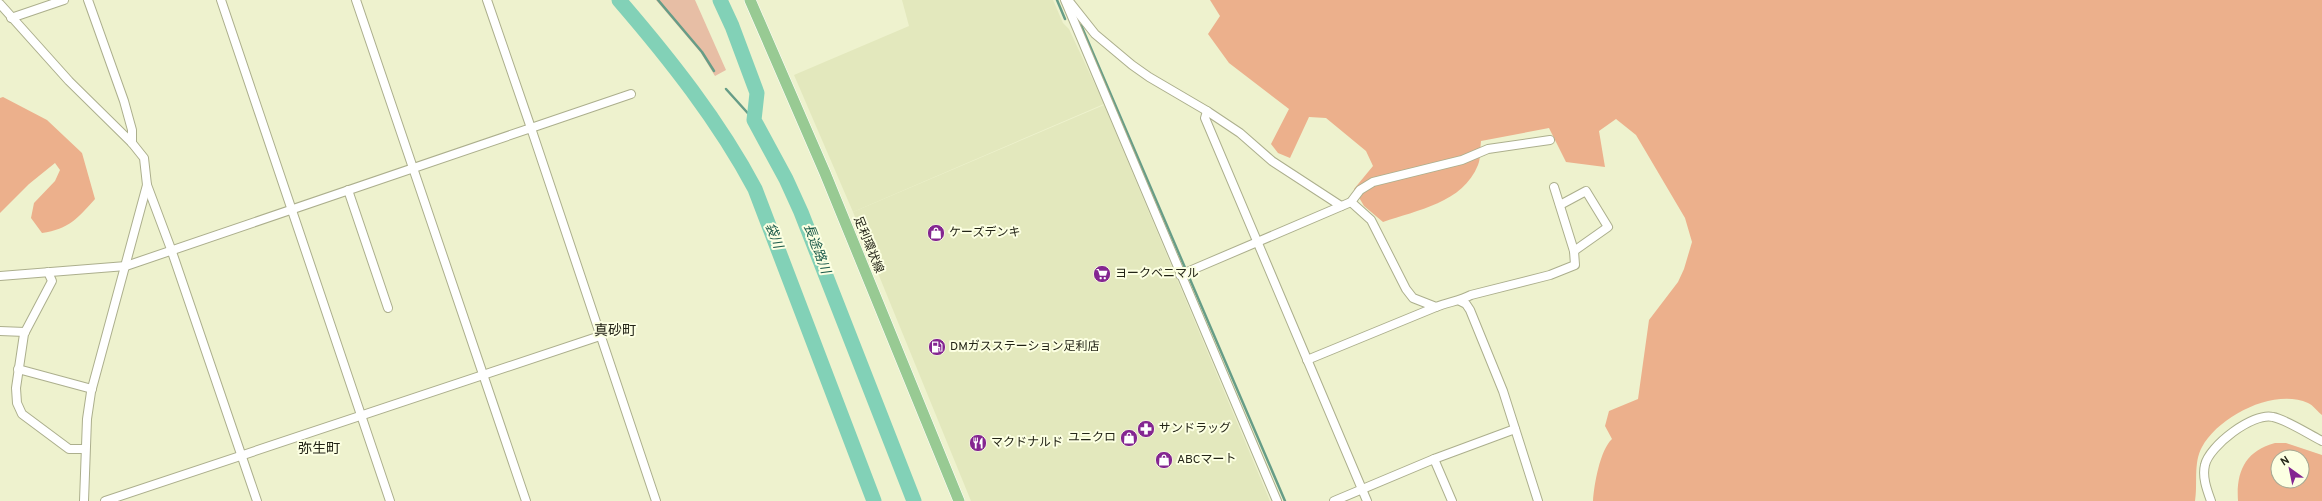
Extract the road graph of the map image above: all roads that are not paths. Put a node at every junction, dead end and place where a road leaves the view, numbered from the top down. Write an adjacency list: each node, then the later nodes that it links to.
1 (64, 0): 10 (street)
2 (88, 0): 15 (street)
3 (221, 0): 23 (street)
4 (356, 0): 16 (street)
5 (488, 0): 13 (street)
6 (750, 0): 55 (main road, 足利環状線)
7 (1064, 0): 29 (street)
8 (1068, 0): 12 (street)
9 (0, 4): 10 (street)
10 (11, 18): 15 (street)
11 (630, 94): 13 (street)
12 (1207, 111): 22 (street); 24 (street)
13 (531, 128): 16 (street); 36 (street)
14 (1550, 140): 20 (street)
15 (132, 143): 17 (street)
16 (413, 167): 19 (street); 39 (street)
17 (147, 185): 25 (street); 27 (street)
18 (1554, 187): 21 (street)
19 (348, 190): 23 (street); 33 (street)
20 (1351, 202): 22 (street); 32 (street)
21 (1560, 205): 26 (street); 26 (street)
22 (1341, 206): 24 (street)
23 (292, 209): 25 (street); 41 (street)
24 (1257, 241): 29 (street); 37 (street)
25 (171, 249): 27 (street); 45 (street)
26 (1574, 251): 31 (street)
27 (126, 266): 28 (street); 40 (street)
28 (48, 272): 30 (street); 35 (street)
29 (1180, 275): 56 (street)
30 (0, 276)
31 (1460, 301): 32 (street); 42 (street)
32 (1436, 307): 37 (street)
33 (388, 308)
34 (0, 331): 35 (street)
35 (25, 332): 38 (street)
36 (600, 336): 39 (street); 54 (street)
37 (1307, 360): 47 (street)
38 (18, 369): 40 (street); 44 (street)
39 (484, 375): 41 (street); 53 (street)
40 (92, 389): 44 (street)
41 (362, 417): 45 (street); 52 (street)
42 (1515, 429): 46 (street); 60 (street)
43 (2322, 442): 61 (street)
44 (86, 449): 49 (street)
45 (242, 456): 48 (street); 51 (street)
46 (1434, 459): 47 (street); 59 (street)
47 (1362, 489): 57 (street); 58 (street)
48 (124, 498): 50 (street)
49 (84, 501)
50 (105, 501)
51 (257, 501)
52 (390, 501)
53 (526, 501)
54 (656, 501)
55 (959, 501)
56 (1277, 501)
57 (1334, 501)
58 (1367, 501)
59 (1452, 501)
60 (1538, 501)
61 (2211, 501)

